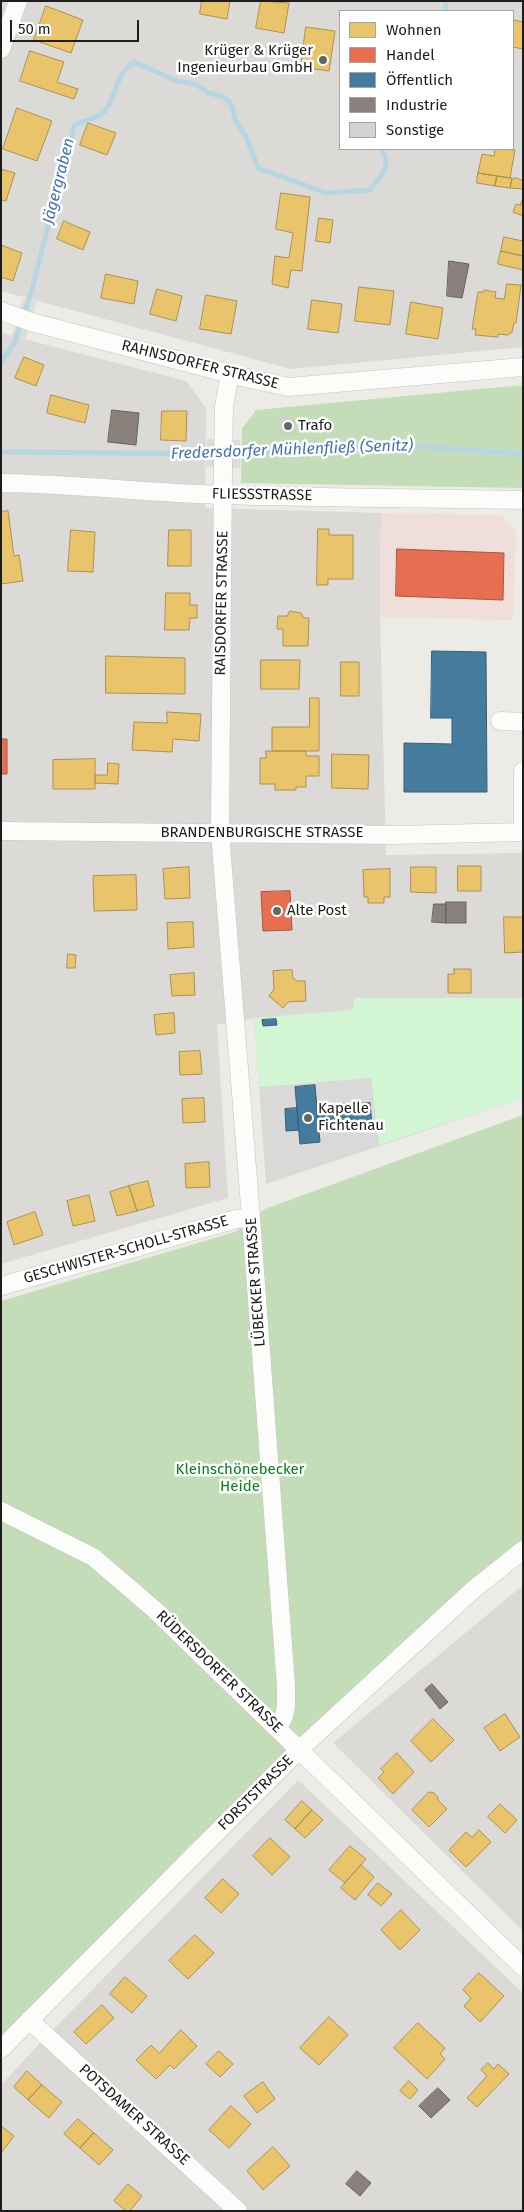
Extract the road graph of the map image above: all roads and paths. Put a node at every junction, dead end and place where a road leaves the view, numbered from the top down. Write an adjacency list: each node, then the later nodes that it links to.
1 (18, 1): 2 (street)
2 (1, 49)
3 (16, 317): 5 (street, RAHNSDORFER STRASSE)
4 (523, 367): 5 (street, RAHNSDORFER STRASSE)
5 (230, 374): 7 (street, RAISDORFER STRASSE)
6 (1, 483): 7 (street, FLIESSSTRASSE)
7 (223, 495): 8 (street, FLIESSSTRASSE); 15 (street, RAISDORFER STRASSE)
8 (523, 500)
9 (500, 722): 10 (street)
10 (523, 722)
11 (523, 771): 12 (street)
12 (523, 822)
13 (1, 831): 15 (street, BRANDENBURGISCHE STRASSE)
14 (523, 832): 15 (street, BRANDENBURGISCHE STRASSE)
15 (220, 833): 16 (street, LÜBECKER STRASSE)
16 (251, 1217): 17 (street, GESCHWISTER-SCHOLL-STRASSE); 20 (street, LÜBECKER STRASSE)
17 (1, 1286)
18 (1, 1511): 20 (street, RÜDERSDORFER STRASSE)
19 (523, 1550): 21 (street, FORSTSTRASSE)
20 (277, 1728): 21 (street, RÜDERSDORFER STRASSE)
21 (299, 1750): 22 (street, RÜDERSDORFER STRASSE); 23 (street, FORSTSTRASSE)
22 (523, 1968)
23 (29, 2020): 24 (street, FORSTSTRASSE); 25 (street, POTSDAMER STRASSE)
24 (1, 2049)
25 (238, 2211)

